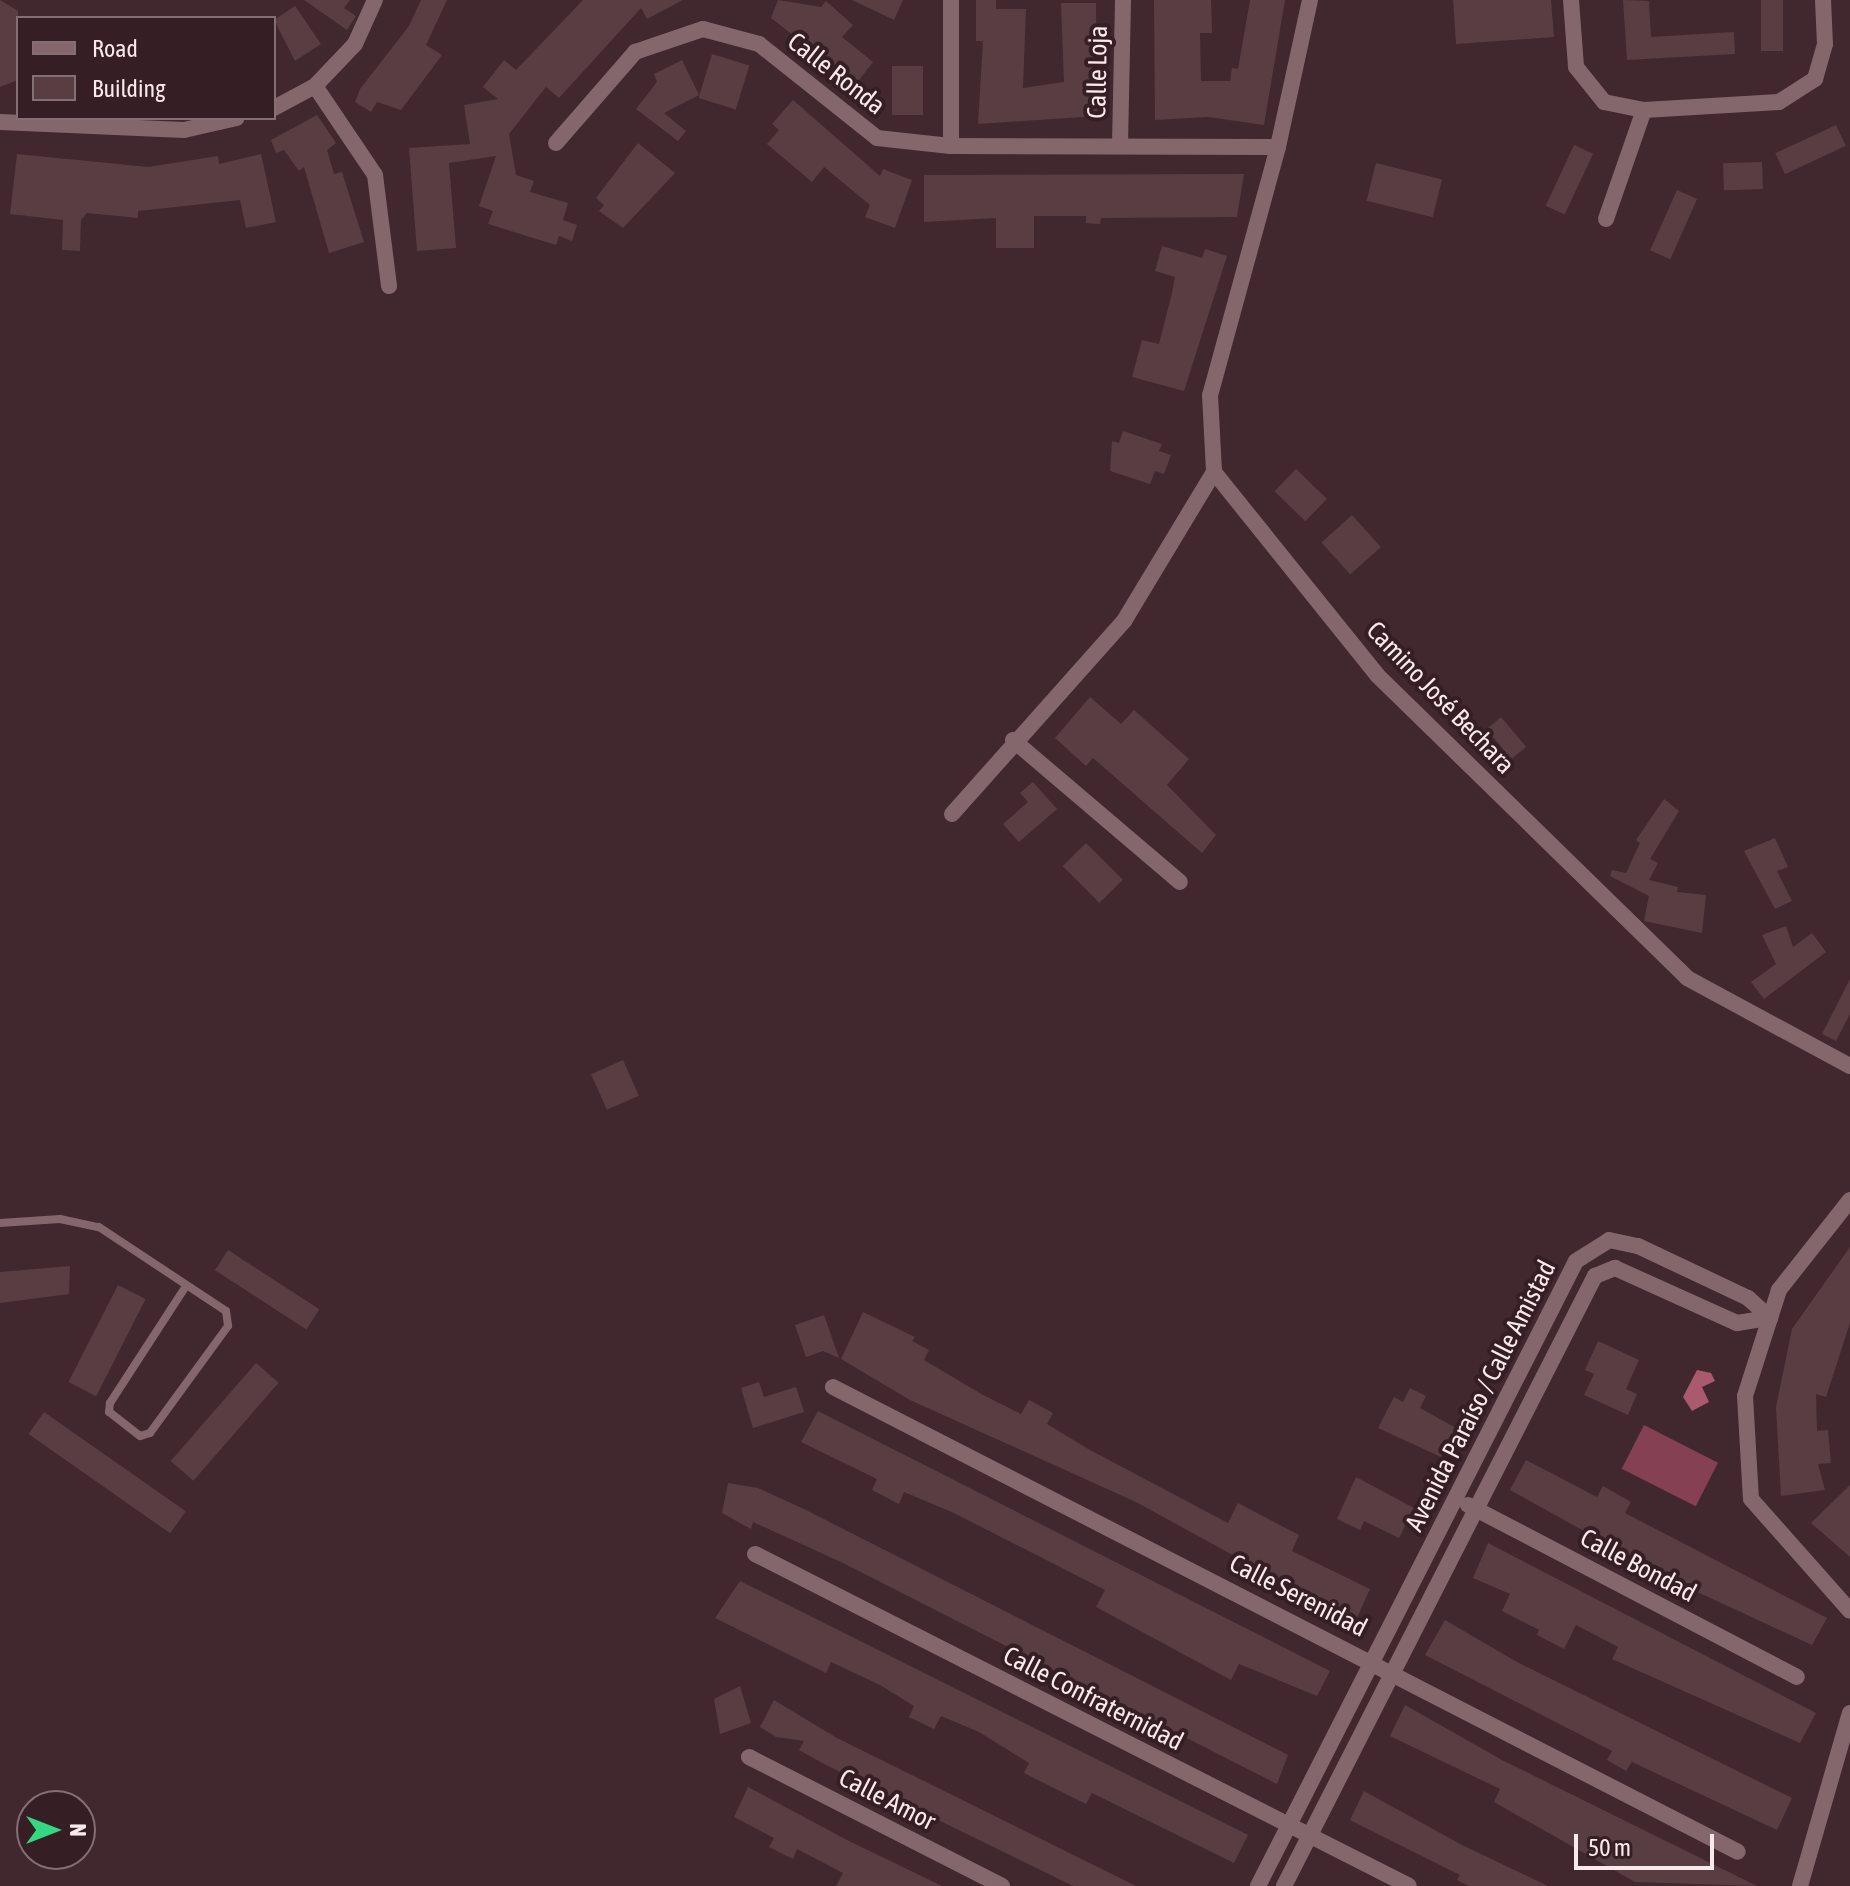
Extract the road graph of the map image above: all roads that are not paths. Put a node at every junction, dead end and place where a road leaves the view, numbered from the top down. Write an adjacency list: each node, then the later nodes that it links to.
1 (375, 0): 7 (street)
2 (951, 0): 14 (street)
3 (1123, 0): 13 (street, Calle Loja)
4 (1310, 0): 15 (street)
5 (1571, 0): 9 (street)
6 (1823, 0): 9 (street)
7 (315, 86): 8 (street); 17 (street)
8 (276, 107)
9 (1644, 110): 16 (street)
10 (228, 120): 11 (street)
11 (0, 122)
12 (556, 143): 14 (street, Calle Ronda)
13 (1120, 145): 14 (street, Calle Ronda); 15 (street, Calle Ronda)
14 (951, 146)
15 (1278, 147): 18 (street)
16 (1606, 219)
17 (389, 286)
18 (1214, 472): 19 (street); 22 (street, Camino José Bechara)
19 (1013, 740): 20 (street); 21 (street)
20 (952, 814)
21 (1180, 882)
22 (1850, 1066)
23 (1850, 1200): 28 (street)
24 (0, 1223): 27 (lane)
25 (1609, 1240): 26 (street); 28 (street); 30 (street, Avenida Paraíso / Calle Amistad)
26 (1615, 1268): 28 (street); 31 (street, Avenida Paraíso / Calle Amistad)
27 (186, 1286): 27 (lane)
28 (1770, 1318): 33 (street)
29 (833, 1387): 34 (street, Calle Serenidad)
30 (1456, 1498): 31 (street, Calle Bondad); 34 (street, Avenida Paraíso / Calle Amistad)
31 (1476, 1509): 35 (street, Avenida Paraíso / Calle Amistad); 36 (street, Calle Bondad)
32 (755, 1554): 39 (street, Calle Confraternidad)
33 (1850, 1611)
34 (1372, 1660): 35 (street, Calle Serenidad); 39 (street, Avenida Paraíso / Calle Amistad)
35 (1392, 1671): 40 (street, Avenida Paraíso / Calle Amistad); 41 (street, Calle Serenidad)
36 (1797, 1677)
37 (1850, 1713): 46 (street)
38 (749, 1757): 42 (street, Calle Amor)
39 (1288, 1825): 40 (street, Calle Confraternidad); 43 (street, Avenida Paraíso / Calle Amistad)
40 (1310, 1836): 44 (street, Avenida Paraíso / Calle Amistad); 45 (street, Calle Confraternidad)
41 (1738, 1852)
42 (1002, 1886)
43 (1258, 1886)
44 (1284, 1886)
45 (1409, 1886)
46 (1800, 1886)

